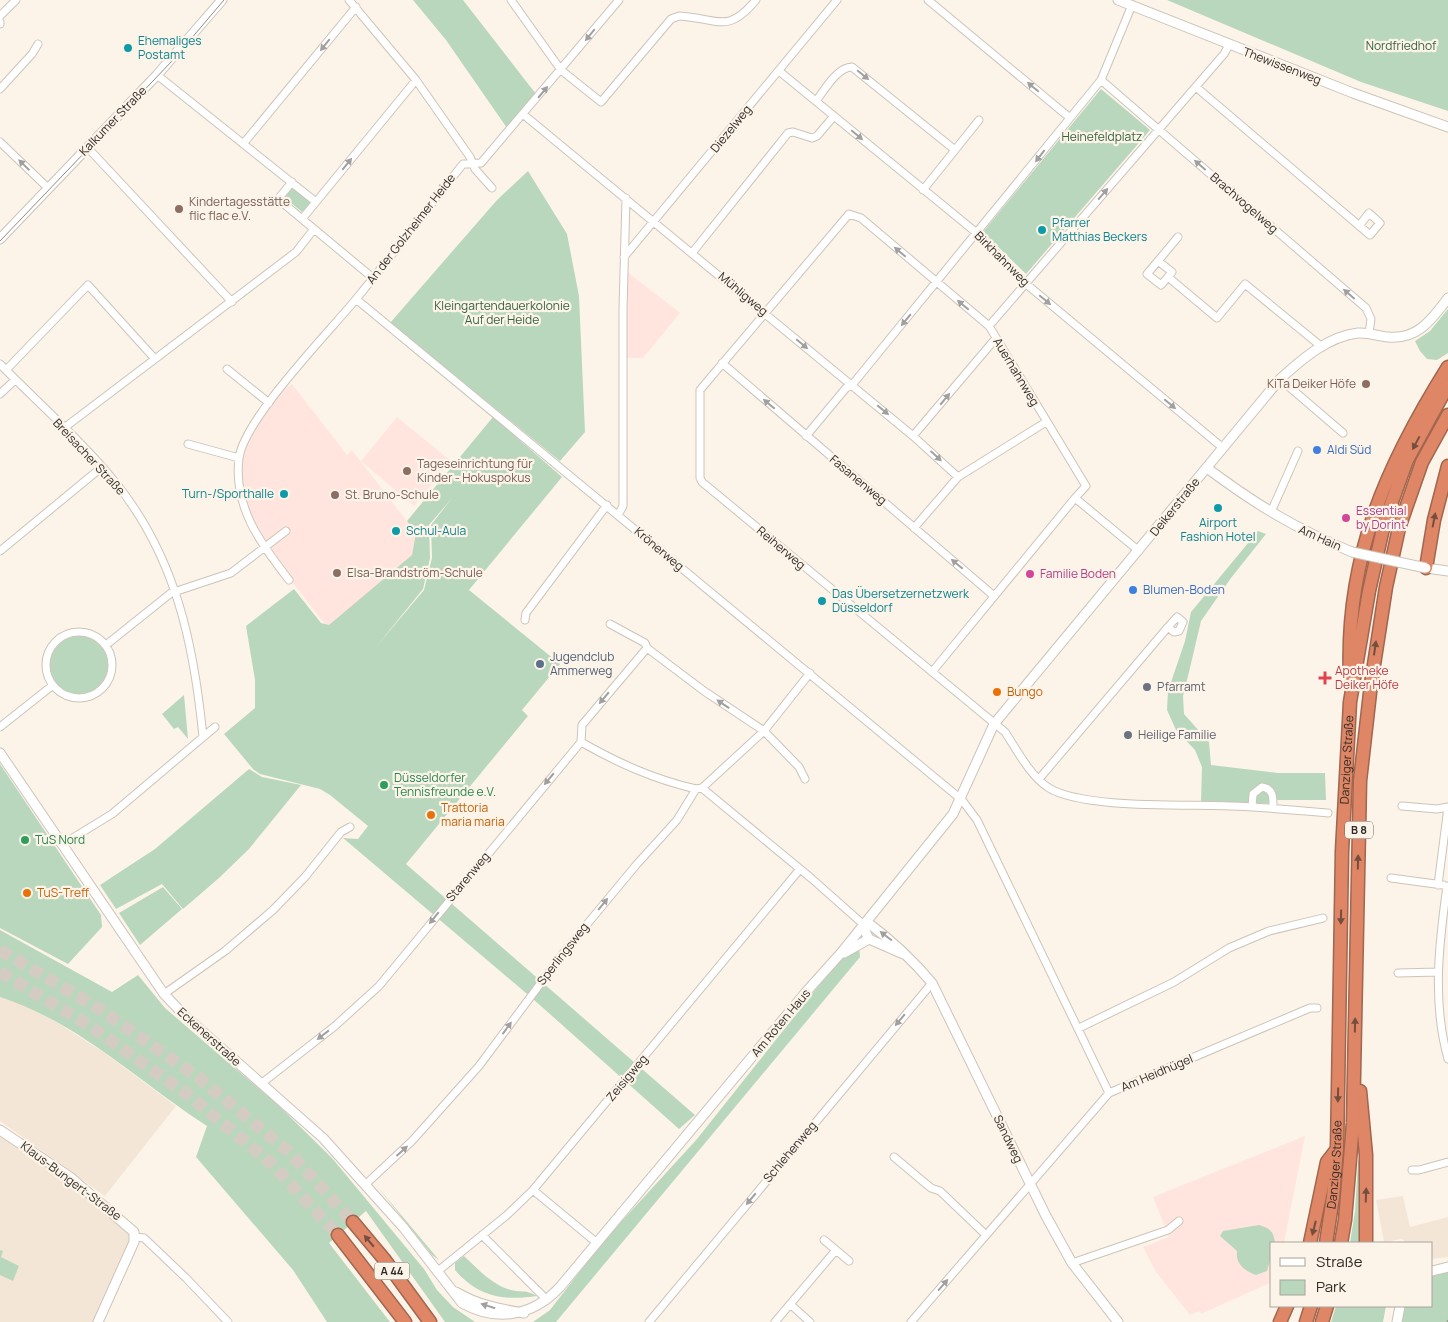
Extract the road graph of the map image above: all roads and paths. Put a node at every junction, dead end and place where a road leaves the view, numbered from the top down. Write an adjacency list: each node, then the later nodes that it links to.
1 (16, 0): 12 (street)
2 (222, 0): 17 (street, Kalkumer Straße)
3 (349, 0): 11 (street)
4 (511, 0): 15 (street)
5 (619, 0): 15 (street, An der Golzheimer Heide, one-way to 15)
6 (756, 0): 15 (street)
7 (837, 0): 16 (street, Diezelweg)
8 (928, 0): 25 (street, one-way to 8)
9 (1118, 0): 10 (street, Thewissenweg)
10 (1132, 5): 14 (street, Thewissenweg); 19 (street)
11 (356, 8): 18 (street); 30 (street, one-way to 30)
12 (0, 16)
13 (38, 44): 21 (street)
14 (1229, 45): 20 (street); 27 (street, Thewissenweg)
15 (561, 70): 23 (street, An der Golzheimer Heide, one-way to 15)
16 (779, 71): 22 (street, Birkhahnweg); 41 (street, Diezelweg)
17 (157, 75): 30 (street); 31 (street, Kalkumer Straße)
18 (416, 80): 33 (street); 39 (street, one-way to 18)
19 (1101, 80): 25 (street); 28 (street, Brachvogelweg)
20 (1196, 87): 28 (street); 42 (street)
21 (0, 88)
22 (816, 101): 24 (street, Birkhahnweg); 32 (street, one-way to 32)
23 (524, 115): 33 (street, An der Golzheimer Heide); 38 (street, Mühligweg)
24 (834, 116): 37 (street, Birkhahnweg, one-way to 37); 47 (street)
25 (1070, 118): 44 (street, one-way to 44)
26 (979, 120): 32 (street)
27 (1448, 127)
28 (1158, 129): 53 (street, one-way to 28); 59 (street, Brachvogelweg, one-way to 28)
29 (0, 142): 35 (street, one-way to 29)
30 (244, 144): 34 (street)
31 (87, 147): 35 (street, Kalkumer Straße); 56 (street)
32 (955, 150): 37 (street)
33 (473, 164): 36 (street); 51 (street, An der Golzheimer Heide)
34 (292, 182): 39 (street); 40 (street)
35 (48, 188): 46 (street, Kalkumer Straße)
36 (492, 188)
37 (923, 190): 44 (street, Birkhahnweg)
38 (626, 198): 41 (street, Mühligweg); 48 (street)
39 (316, 202): 40 (street)
40 (302, 219): 43 (street)
41 (655, 222): 47 (street, Mühligweg); 48 (street, Diezelweg)
42 (1359, 226)
43 (314, 229): 51 (street); 56 (street)
44 (978, 234): 52 (street); 53 (street, Birkhahnweg)
45 (1178, 237): 49 (street)
46 (0, 239)
47 (692, 252): 57 (street, Mühligweg)
48 (624, 257): 91 (street)
49 (1158, 261): 50 (street); 50 (street)
50 (1168, 277): 61 (street)
51 (373, 278): 55 (street, An der Golzheimer Heide)
52 (938, 283): 57 (street, Auerhahnweg, one-way to 57); 58 (street, Auerhahnweg, one-way to 52); 70 (street, one-way to 70)
53 (1025, 283): 58 (street); 81 (street, Birkhahnweg, one-way to 81)
54 (1448, 298): 59 (street, Deikerstraße)
55 (356, 299): 73 (street, An der Golzheimer Heide); 89 (street, Krönerweg)
56 (232, 302): 62 (street)
57 (765, 313): 63 (street); 70 (street, Mühligweg, one-way to 70)
58 (989, 326): 60 (street, Auerhahnweg)
59 (1369, 333): 61 (street, Deikerstraße)
60 (996, 338): 75 (street, Auerhahnweg); 79 (street, one-way to 60)
61 (1322, 347): 68 (street, Deikerstraße)
62 (156, 360): 67 (street); 76 (street)
63 (722, 363): 78 (street, Fasanenweg, one-way to 63); 107 (street, Reiherweg)
64 (0, 364): 67 (street, Breisacher Straße)
65 (1448, 367): 110 (highway)
66 (227, 368): 73 (street)
67 (6, 370): 69 (street, Breisacher Straße)
68 (1280, 379): 77 (street); 81 (street, Deikerstraße)
69 (15, 380): 72 (street); 76 (street, Breisacher Straße)
70 (852, 385): 78 (street); 79 (street, Mühligweg, one-way to 79)
71 (1448, 385): 110 (highway, Danziger Straße / B 8, one-way to 110)
72 (0, 394)
73 (270, 404): 83 (street, An der Golzheimer Heide)
74 (1448, 415): 145 (highway, Danziger Straße / B 8, one-way to 74)
75 (1046, 422): 87 (street); 88 (street, Auerhahnweg)
76 (64, 428): 85 (street, Breisacher Straße)
77 (1343, 433)
78 (806, 436): 92 (street, Fasanenweg)
79 (913, 436): 87 (street, Mühligweg, one-way to 87)
80 (188, 444): 83 (street)
81 (1223, 448): 86 (street, Deikerstraße)
82 (1298, 451): 90 (street)
83 (239, 458): 94 (street, An der Golzheimer Heide)
84 (1448, 466): 97 (highway, one-way to 84)
85 (102, 467): 95 (street); 100 (street, Breisacher Straße)
86 (1207, 468): 90 (street, Am Hain); 96 (street, Deikerstraße)
87 (958, 477): 92 (street)
88 (1075, 498): 96 (street); 101 (street)
89 (607, 505): 91 (street, Krönerweg); 102 (street)
90 (1271, 512): 97 (street, Am Hain, bridge)
91 (618, 515): 108 (street, Krönerweg)
92 (914, 528): 101 (street, Fasanenweg, one-way to 92)
93 (286, 531): 94 (street)
94 (264, 548): 99 (street, An der Golzheimer Heide); 100 (street)
95 (0, 551)
96 (1139, 551): 111 (street, Deikerstraße)
97 (1426, 568): 98 (street, Am Hain)
98 (1448, 571)
99 (289, 580)
100 (176, 592): 105 (street); 115 (street, Breisacher Straße)
101 (994, 596): 107 (street)
102 (525, 620)
103 (610, 624): 106 (street)
104 (1168, 627): 119 (street)
105 (106, 645): 109 (street); 109 (street)
106 (647, 648): 114 (street, one-way to 106); 116 (street, Starenweg, one-way to 116)
107 (932, 672): 111 (street, Reiherweg)
108 (810, 673): 114 (street, Sperlingsweg); 121 (street, Krönerweg)
109 (53, 685): 112 (street)
110 (1350, 702): 149 (highway, Danziger Straße / B 8, one-way to 149)
111 (994, 724): 119 (street, Reiherweg); 121 (street, Deikerstraße)
112 (0, 727)
113 (215, 727): 115 (street)
114 (764, 731): 118 (street); 120 (street, Sperlingsweg)
115 (203, 737): 128 (street)
116 (581, 742): 120 (street); 146 (street, Starenweg, one-way to 146)
117 (0, 752): 128 (street, Eckenerstraße)
118 (805, 779)
119 (1039, 779): 123 (street, Reiherweg)
120 (699, 788): 129 (street); 153 (street, Sperlingsweg, one-way to 120)
121 (962, 800): 134 (street, Am Roten Haus); 143 (street, Krönerweg)
122 (1402, 806): 124 (street)
123 (1252, 807): 125 (street, Reiherweg); 125 (street)
124 (1448, 807): 131 (street)
125 (1273, 808): 126 (street, Reiherweg)
126 (1328, 813)
127 (350, 827): 141 (street)
128 (63, 844): 141 (street, Eckenerstraße)
129 (800, 869): 134 (street); 155 (street, Zeisigweg)
130 (1391, 878): 131 (street)
131 (1438, 885): 132 (street)
132 (1448, 886): 138 (street)
133 (1322, 918): 143 (street)
134 (864, 925): 135 (street); 136 (street, Am Roten Haus); 137 (street, Sandweg, one-way to 134)
135 (869, 939): 136 (street); 137 (street, Sandweg)
136 (841, 953): 167 (street, Am Roten Haus)
137 (902, 954): 140 (street, Sandweg)
138 (1438, 972): 139 (street); 144 (street)
139 (1398, 973)
140 (932, 983): 154 (street, Sandweg); 187 (street, Schlehenweg, one-way to 187)
141 (164, 994): 146 (street, Eckenerstraße)
142 (1318, 1008): 147 (street, Am Heidhügel)
143 (1079, 1028): 147 (street, Krönerweg)
144 (1448, 1058)
145 (1354, 1074): 165 (highway, Danziger Straße / B 8); 166 (highway, one-way to 145)
146 (262, 1083): 153 (street, Eckenerstraße)
147 (1109, 1093): 154 (street, Am Heidhügel)
148 (0, 1130): 161 (street, Klaus-Bungert-Straße)
149 (1337, 1149): 163 (highway, one-way to 163); 164 (highway, Danziger Straße / B 8)
150 (894, 1157): 160 (street)
151 (1448, 1162): 152 (street)
152 (1412, 1170)
153 (366, 1184): 172 (street, Eckenerstraße)
154 (1030, 1185): 160 (street, Am Heidhügel); 170 (street, Sandweg)
155 (533, 1190): 159 (street, Zeisigweg); 167 (street)
156 (1179, 1221): 170 (street)
157 (353, 1222): 185 (highway, A 44, one-way to 157)
158 (338, 1235): 184 (highway, A 44)
159 (482, 1235): 172 (street, Zeisigweg); 175 (street)
160 (986, 1235): 190 (street, Am Heidhügel, one-way to 160)
161 (136, 1237): 182 (street); 183 (street, Klaus-Bungert-Straße)
162 (824, 1240): 168 (street)
163 (1310, 1242)
164 (1326, 1242)
165 (1341, 1242)
166 (1366, 1242)
167 (596, 1244): 175 (street, Am Roten Haus)
168 (836, 1250): 169 (street); 176 (street)
169 (849, 1261)
170 (1072, 1263): 191 (street, Sandweg)
171 (1448, 1266): 173 (street)
172 (438, 1271): 174 (street, Eckenerstraße)
173 (1433, 1271)
174 (455, 1292): 181 (street, Eckenerstraße, one-way to 174); 186 (street, Eckenerstraße)
175 (547, 1300): 181 (street, Am Roten Haus)
176 (790, 1304): 188 (street); 189 (street)
177 (1287, 1307): 192 (highway)
178 (1311, 1307): 193 (highway)
179 (1327, 1307): 194 (highway)
180 (1400, 1307): 195 (street)
181 (524, 1313): 186 (street, Am Roten Haus)
182 (98, 1322)
183 (228, 1322)
184 (405, 1322)
185 (430, 1322)
186 (507, 1322)
187 (649, 1322)
188 (775, 1322)
189 (810, 1322)
190 (910, 1322)
191 (1118, 1322)
192 (1280, 1322)
193 (1306, 1322)
194 (1322, 1322)
195 (1397, 1322)

